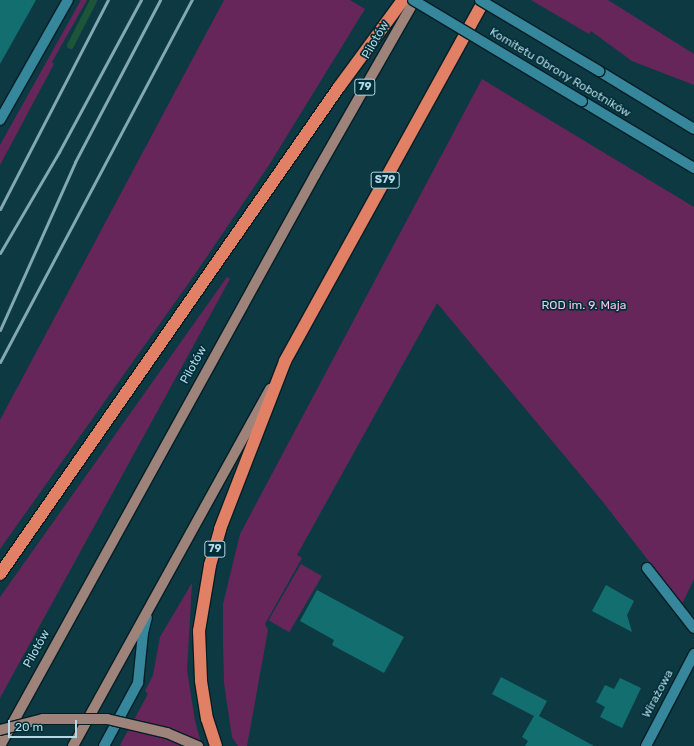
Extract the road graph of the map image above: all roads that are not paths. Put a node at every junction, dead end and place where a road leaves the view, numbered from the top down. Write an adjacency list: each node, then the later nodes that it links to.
1 (68, 0): 6 (street)
2 (403, 0): 11 (highway)
3 (414, 0): 8 (street, Komitetu Obrony Robotników, bridge); 16 (main road, Pilotów / 79)
4 (480, 0): 7 (street, Komitetu Obrony Robotników, bridge)
5 (484, 0): 9 (highway, S79)
6 (0, 120)
7 (694, 129)
8 (694, 168)
9 (285, 361): 12 (main road); 20 (highway, 79)
10 (648, 568): 13 (street)
11 (0, 574)
12 (153, 600): 17 (main road); 18 (street)
13 (694, 628)
14 (694, 654): 21 (street, Wirażowa)
15 (0, 730): 19 (main road, bridge)
16 (0, 746)
17 (72, 746)
18 (104, 746)
19 (198, 746)
20 (216, 746)
21 (646, 746)

